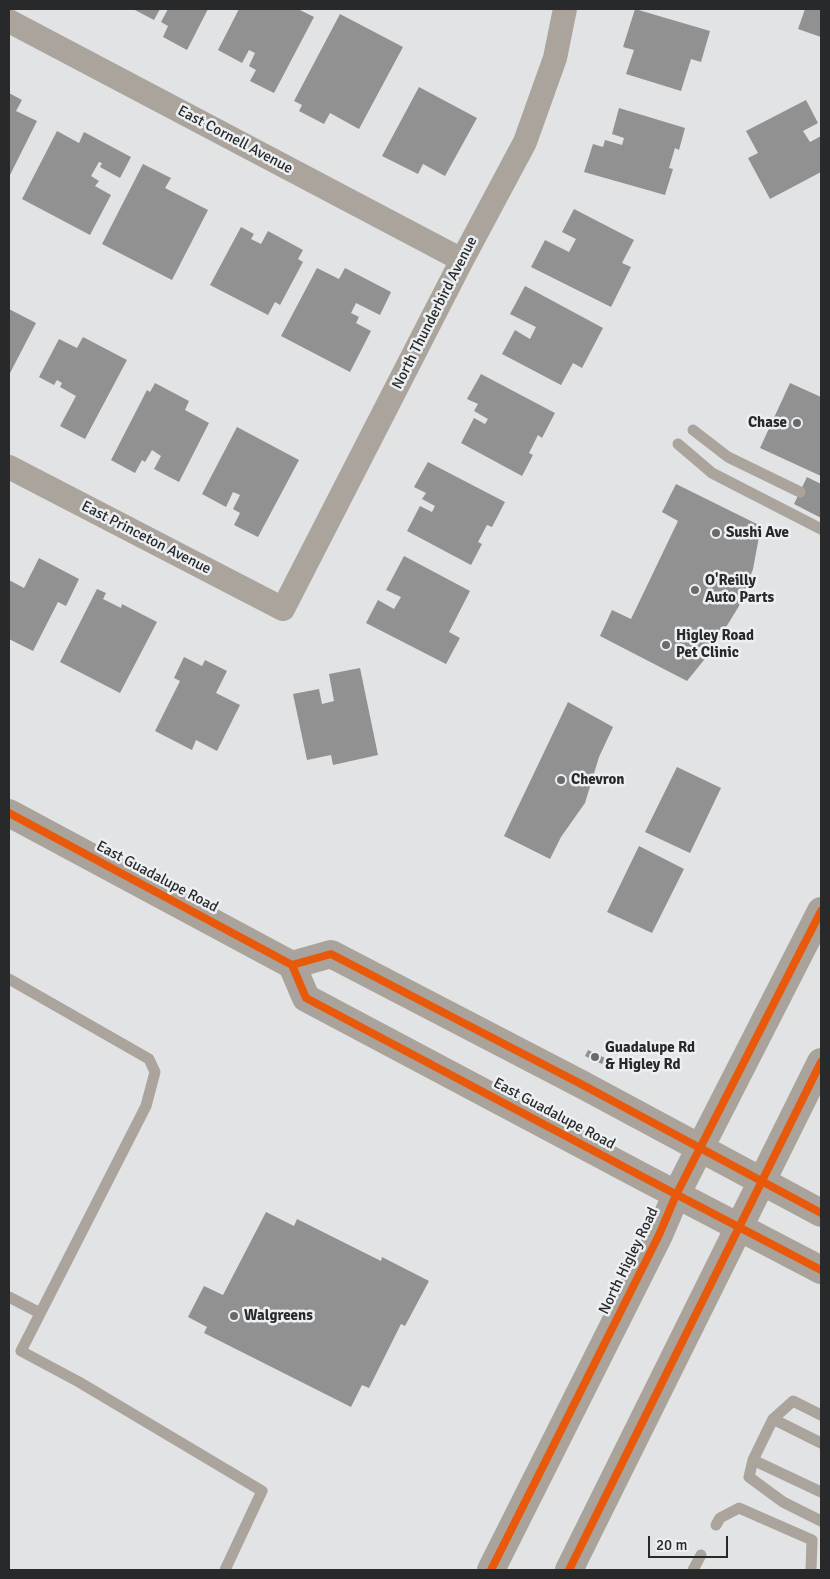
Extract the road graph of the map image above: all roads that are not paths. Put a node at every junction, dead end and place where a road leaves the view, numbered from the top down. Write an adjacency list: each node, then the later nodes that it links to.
1 (564, 9): 3 (street, North Thunderbird Avenue)
2 (9, 21): 3 (street, East Cornell Avenue)
3 (462, 260): 9 (street, North Thunderbird Avenue)
4 (693, 430): 7 (lane)
5 (678, 444): 8 (lane)
6 (9, 467): 9 (street, East Princeton Avenue)
7 (800, 492)
8 (821, 529)
9 (283, 609)
10 (9, 813): 12 (main road, East Guadalupe Road)
11 (821, 911): 15 (main road, North Higley Road)
12 (292, 965): 15 (main road); 17 (main road, East Guadalupe Road)
13 (9, 979): 22 (lane)
14 (821, 1062): 16 (main road)
15 (700, 1148): 16 (main road); 17 (main road, North Higley Road)
16 (762, 1181): 18 (main road); 19 (main road)
17 (676, 1195): 19 (main road, East Guadalupe Road); 32 (main road, North Higley Road)
18 (821, 1213)
19 (739, 1227): 20 (main road, East Guadalupe Road); 33 (main road)
20 (821, 1270)
21 (9, 1297): 22 (lane)
22 (40, 1313): 31 (lane)
23 (821, 1415): 24 (lane)
24 (773, 1419): 25 (lane); 26 (lane)
25 (821, 1443)
26 (753, 1460): 27 (lane); 28 (lane)
27 (821, 1492)
28 (821, 1521)
29 (716, 1525): 35 (lane)
30 (701, 1555): 34 (lane)
31 (225, 1570)
32 (491, 1570)
33 (569, 1570)
34 (693, 1570)
35 (811, 1570)

